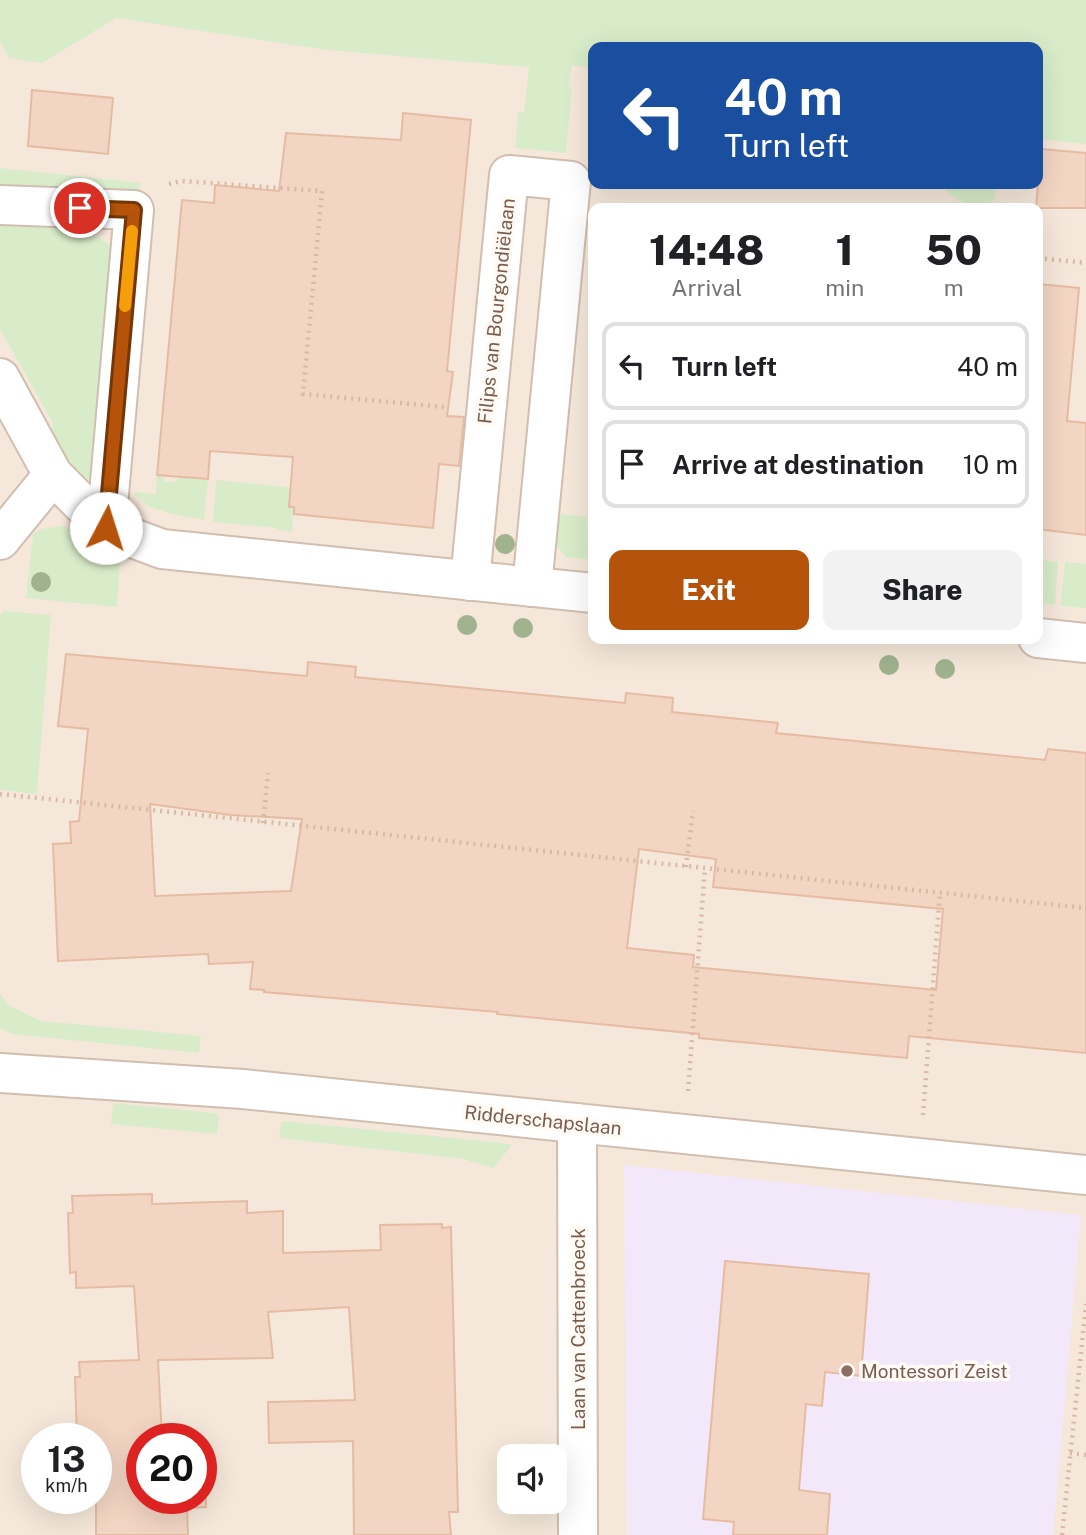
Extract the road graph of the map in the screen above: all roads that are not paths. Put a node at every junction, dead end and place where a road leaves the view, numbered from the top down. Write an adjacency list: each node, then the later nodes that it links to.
1 (0, 205): 4 (street)
2 (0, 378): 3 (street)
3 (53, 475): 4 (street); 5 (street)
4 (106, 528): 6 (street)
5 (0, 540)
6 (470, 581): 7 (street); 7 (street, Filips van Bourgondiëlaan)
7 (532, 587): 8 (street)
8 (588, 593)
9 (1043, 639): 10 (street)
10 (1086, 643)
11 (0, 1073): 12 (street, Ridderschapslaan)
12 (577, 1123): 13 (street, Ridderschapslaan); 14 (street, Laan van Cattenbroeck)
13 (1086, 1175)
14 (578, 1535)

